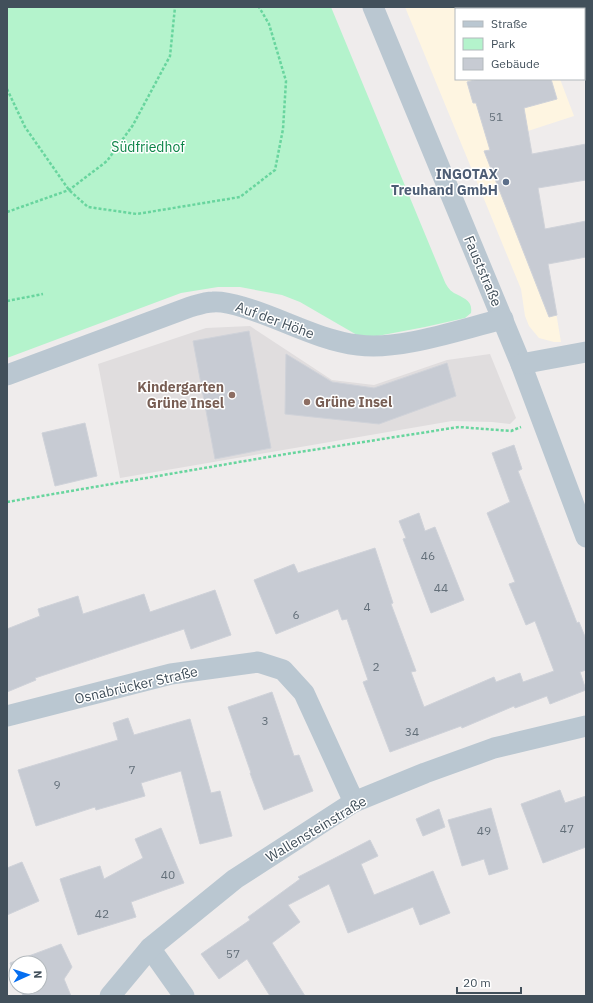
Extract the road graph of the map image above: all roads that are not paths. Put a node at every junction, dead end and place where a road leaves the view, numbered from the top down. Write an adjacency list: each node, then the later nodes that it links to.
1 (373, 7): 2 (street, Fauststraße)
2 (503, 319): 4 (street, Fauststraße); 5 (street, Auf der Höhe)
3 (586, 352): 4 (street)
4 (521, 364): 6 (street, Fauststraße)
5 (7, 375)
6 (586, 538)
7 (7, 716): 9 (street, Osnabrücker Straße)
8 (586, 726): 9 (street, Wallensteinstraße)
9 (354, 802): 10 (street, Wallensteinstraße)
10 (150, 948): 11 (street, Wallensteinstraße); 12 (street)
11 (110, 996)
12 (184, 996)

